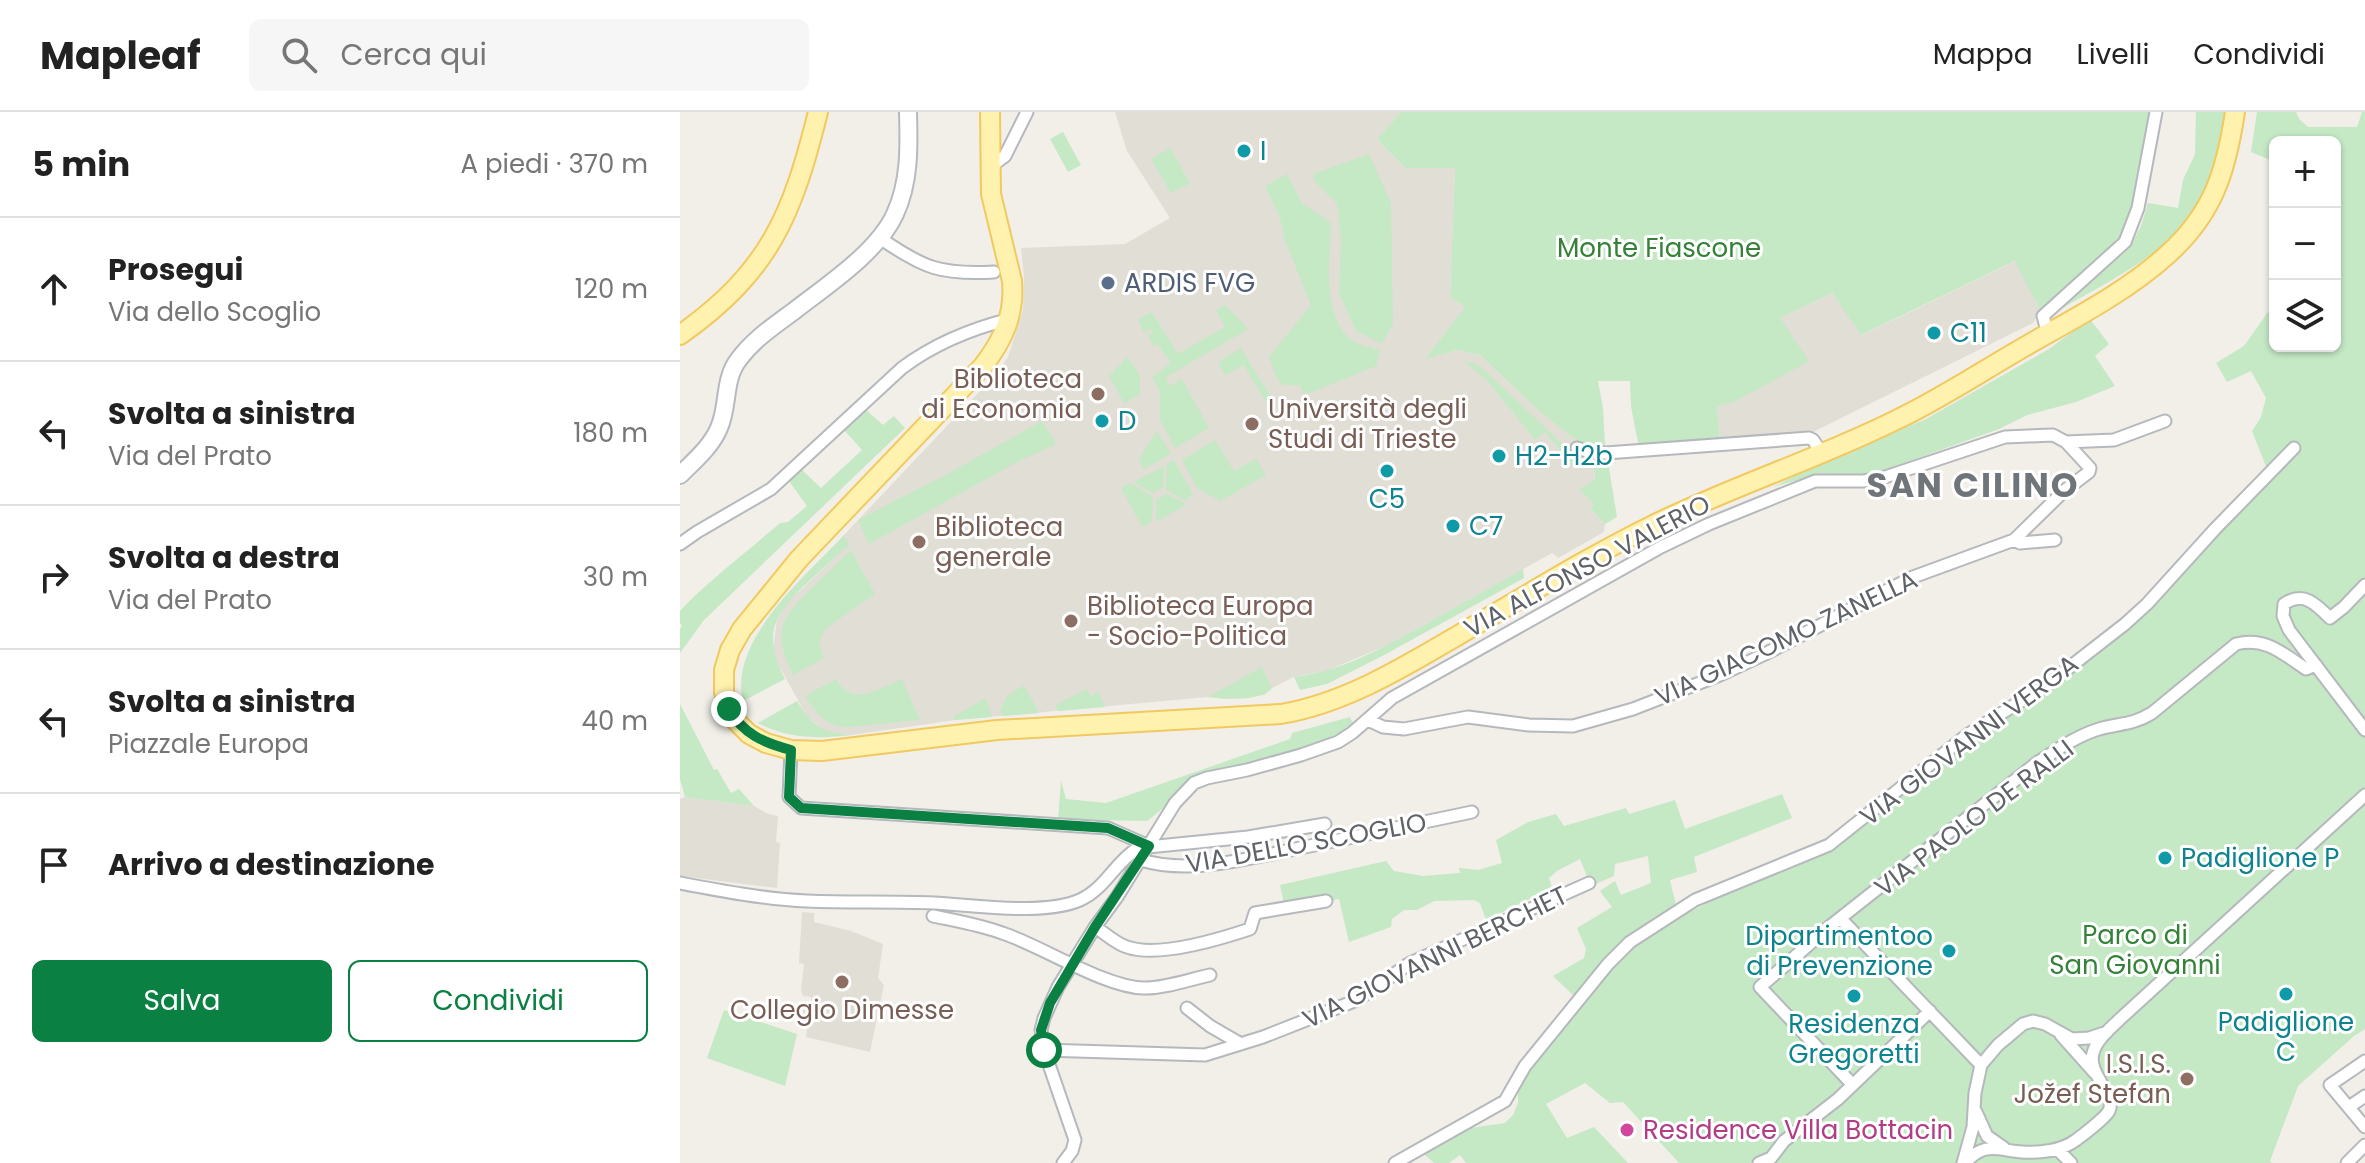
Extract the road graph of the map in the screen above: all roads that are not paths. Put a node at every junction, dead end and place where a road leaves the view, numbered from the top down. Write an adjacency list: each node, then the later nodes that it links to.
1 (818, 112): 13 (main road)
2 (908, 112): 9 (main road)
3 (990, 112): 8 (main road)
4 (999, 112): 8 (main road)
5 (1027, 112): 8 (street)
6 (2156, 112): 12 (street)
7 (2235, 112): 12 (main road, VIA ALFONSO VALERIO)
8 (990, 167): 11 (main road)
9 (880, 238): 10 (street); 19 (main road)
10 (994, 272)
11 (1010, 319): 25 (street); 31 (main road)
12 (2048, 334): 18 (main road, VIA ALFONSO VALERIO)
13 (680, 335)
14 (2165, 421): 15 (street, VIA DELLO SCOGLIO)
15 (2066, 442): 21 (street, VIA DELLO SCOGLIO); 23 (street, VIA GIACOMO ZANELLA)
16 (1577, 448): 18 (street)
17 (2294, 448): 63 (street, VIA GIOVANNI VERGA)
18 (1822, 453): 20 (main road, VIA ALFONSO VALERIO)
19 (680, 475)
20 (1699, 504): 21 (street); 22 (main road, VIA ALFONSO VALERIO)
21 (1709, 524): 26 (street, VIA DELLO SCOGLIO)
22 (1650, 526): 26 (street); 31 (main road, VIA ALFONSO VALERIO)
23 (2014, 540): 24 (street, VIA GIACOMO ZANELLA); 29 (street, VIA GIACOMO ZANELLA)
24 (2055, 540)
25 (680, 544)
26 (1661, 547): 29 (street, VIA DELLO SCOGLIO)
27 (2365, 585): 28 (street)
28 (2316, 665): 30 (street); 41 (street, VIA PAOLO DE RALLI)
29 (1368, 720): 35 (street, VIA DELLO SCOGLIO)
30 (2365, 730)
31 (791, 750): 35 (street)
32 (2365, 795): 48 (street)
33 (1472, 812): 36 (street, VIA DELLO SCOGLIO)
34 (1325, 824): 35 (street, VIA DELLO SCOGLIO)
35 (1149, 846): 36 (street, VIA DELLO SCOGLIO); 37 (street)
36 (1141, 860): 42 (street, VIA DELLO SCOGLIO)
37 (680, 883)
38 (1589, 883): 49 (street, VIA GIOVANNI BERCHET)
39 (1326, 901): 42 (street)
40 (933, 916): 43 (street)
41 (1841, 919): 46 (street); 54 (street, VIA PAOLO DE RALLI)
42 (1095, 927): 43 (street, VIA DELLO SCOGLIO)
43 (1074, 964): 44 (street); 50 (street, VIA DELLO SCOGLIO)
44 (1210, 975)
45 (1187, 1008): 49 (street)
46 (1930, 1011): 52 (street); 54 (street)
47 (2057, 1031): 48 (street); 52 (street); 53 (street)
48 (2108, 1031): 53 (street)
49 (1241, 1044): 50 (street, VIA GIOVANNI BERCHET)
50 (1044, 1050): 62 (street, VIA DELLO SCOGLIO)
51 (2365, 1061): 56 (street)
52 (1981, 1065): 57 (street)
53 (2095, 1073): 61 (street)
54 (1852, 1084): 64 (street)
55 (2365, 1096): 56 (street)
56 (2349, 1107): 58 (street)
57 (1975, 1108): 60 (street); 65 (street)
58 (2365, 1127)
59 (2365, 1145): 67 (street)
60 (2004, 1148): 61 (street); 65 (street)
61 (2057, 1149): 66 (street)
62 (1063, 1163)
63 (1395, 1163)
64 (1759, 1163)
65 (1964, 1163)
66 (2071, 1163)
67 (2347, 1163)

